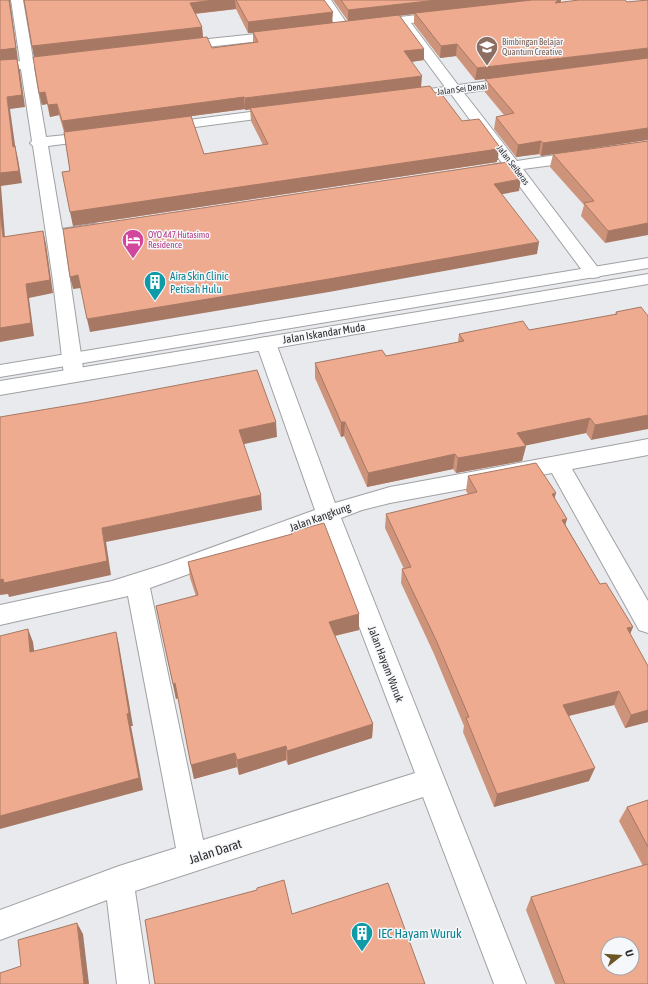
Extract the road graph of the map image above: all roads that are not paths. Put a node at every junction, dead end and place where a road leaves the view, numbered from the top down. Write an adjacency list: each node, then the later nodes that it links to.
1 (32, 0): 3 (street)
2 (325, 0): 6 (street)
3 (17, 1): 11 (street)
4 (456, 14): 5 (street)
5 (404, 21): 6 (street); 14 (street, Jalan Seiberas)
6 (344, 28): 7 (street)
7 (328, 29)
8 (297, 33): 9 (street)
9 (165, 48)
10 (80, 58): 11 (street)
11 (26, 64): 12 (street); 19 (street)
12 (0, 67)
13 (526, 80): 14 (street, Jalan Sei Denai)
14 (457, 90): 15 (street, Jalan Sei Denai); 21 (street, Jalan Seiberas)
15 (393, 98)
16 (291, 111): 17 (street)
17 (149, 129)
18 (109, 134): 19 (street)
19 (38, 143): 24 (street)
20 (601, 153): 21 (street)
21 (514, 166): 22 (street); 26 (street, Jalan Seiberas)
22 (467, 173)
23 (111, 227): 24 (street)
24 (56, 235): 29 (street)
25 (648, 263): 26 (street, Jalan Iskandar Muda)
26 (593, 273): 29 (street, Jalan Iskandar Muda)
27 (648, 279): 28 (street, Jalan Iskandar Muda)
28 (266, 343): 29 (street, Jalan Iskandar Muda); 34 (street, Jalan Hayam Wuruk)
29 (73, 367): 30 (street, Jalan Iskandar Muda); 31 (street, Jalan Iskandar Muda)
30 (0, 371)
31 (0, 388)
32 (648, 447): 33 (street, Jalan Kangkung)
33 (558, 464): 34 (street, Jalan Kangkung); 37 (street)
34 (328, 514): 35 (street, Jalan Kangkung); 38 (street, Jalan Hayam Wuruk)
35 (137, 583): 36 (street, Jalan Kangkung); 39 (street)
36 (0, 615)
37 (648, 623)
38 (432, 781): 39 (street, Jalan Darat); 43 (street, Jalan Hayam Wuruk)
39 (192, 858): 40 (street, Jalan Darat)
40 (119, 881): 41 (street, Jalan Darat); 42 (street)
41 (0, 925)
42 (133, 984)
43 (510, 984)

